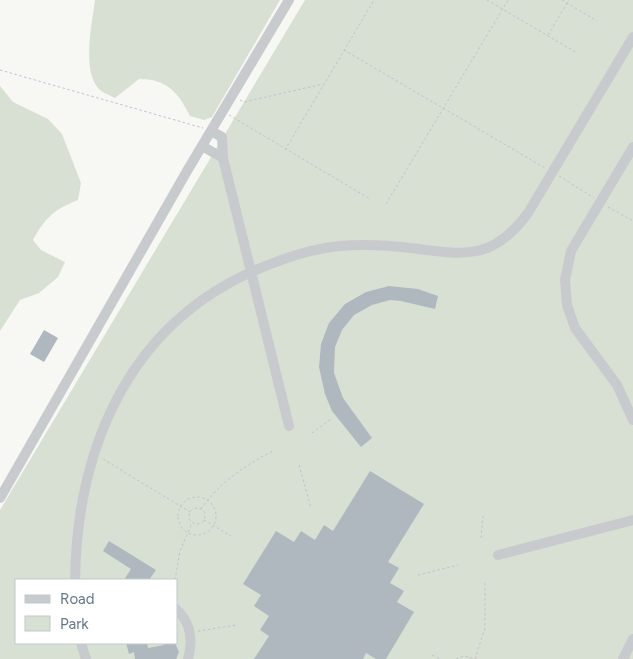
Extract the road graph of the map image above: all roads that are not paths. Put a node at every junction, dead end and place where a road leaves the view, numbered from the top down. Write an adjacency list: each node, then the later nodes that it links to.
1 (289, 0): 3 (street)
2 (633, 37): 7 (street)
3 (211, 131): 4 (street); 6 (street)
4 (202, 146): 6 (street); 10 (street)
5 (633, 147): 8 (street)
6 (223, 158): 7 (street)
7 (252, 272): 9 (street); 13 (street)
8 (633, 420)
9 (289, 426)
10 (0, 498)
11 (633, 520): 12 (street)
12 (498, 555)
13 (75, 579)
14 (178, 611): 18 (street)
15 (633, 639): 19 (street)
16 (81, 644): 17 (street)
17 (86, 659)
18 (188, 659)
19 (623, 659)

